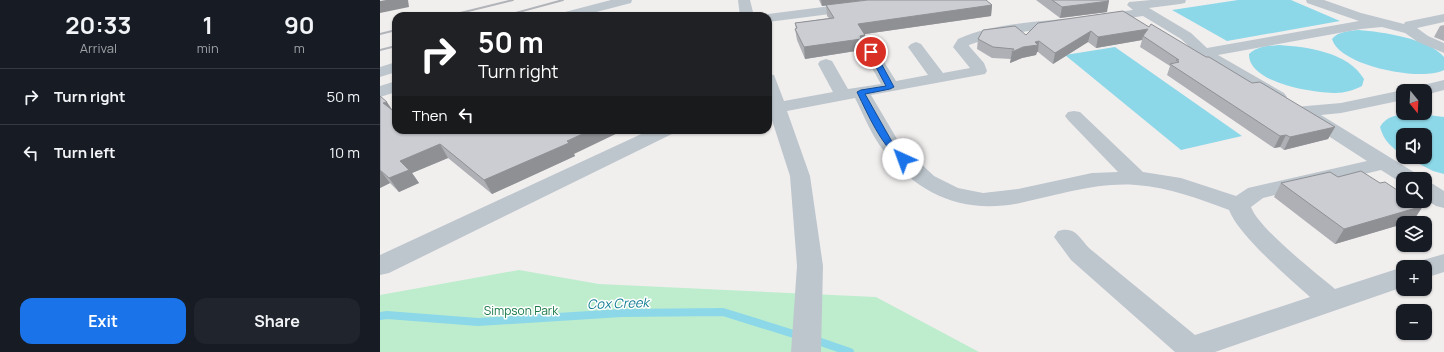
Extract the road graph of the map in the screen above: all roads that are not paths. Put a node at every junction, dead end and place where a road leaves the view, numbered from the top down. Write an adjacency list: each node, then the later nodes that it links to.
1 (626, 0): 7 (street)
2 (744, 0): 8 (street)
3 (908, 0): 9 (street)
4 (1180, 0): 6 (street)
5 (1312, 0): 11 (street)
6 (1135, 6): 16 (street); 20 (street)
7 (581, 12)
8 (746, 12)
9 (772, 17)
10 (1444, 18): 12 (street)
11 (1381, 23): 12 (street); 16 (street)
12 (1410, 30): 14 (street)
13 (916, 47): 20 (street)
14 (1444, 48)
15 (871, 52): 22 (street)
16 (1204, 53): 29 (street)
17 (826, 64): 26 (street)
18 (392, 68): 19 (street)
19 (380, 72)
20 (939, 79): 22 (street)
21 (1444, 85): 24 (street)
22 (890, 87): 26 (street)
23 (392, 88): 25 (street)
24 (1432, 88)
25 (380, 92)
26 (852, 94): 28 (street); 34 (street)
27 (1396, 96): 29 (street)
28 (772, 108): 45 (street)
29 (1301, 111): 32 (street)
30 (1074, 116): 34 (street)
31 (657, 134): 40 (street)
32 (1384, 163): 33 (street); 37 (street)
33 (1399, 172)
34 (1136, 178): 37 (street)
35 (1432, 193): 36 (street)
36 (1444, 200)
37 (1239, 205): 43 (street)
38 (1066, 237): 44 (street)
39 (1444, 263): 41 (street)
40 (380, 266)
41 (1432, 267)
42 (1396, 279): 43 (street)
43 (1331, 302): 44 (street)
44 (1193, 350)
45 (806, 352)

